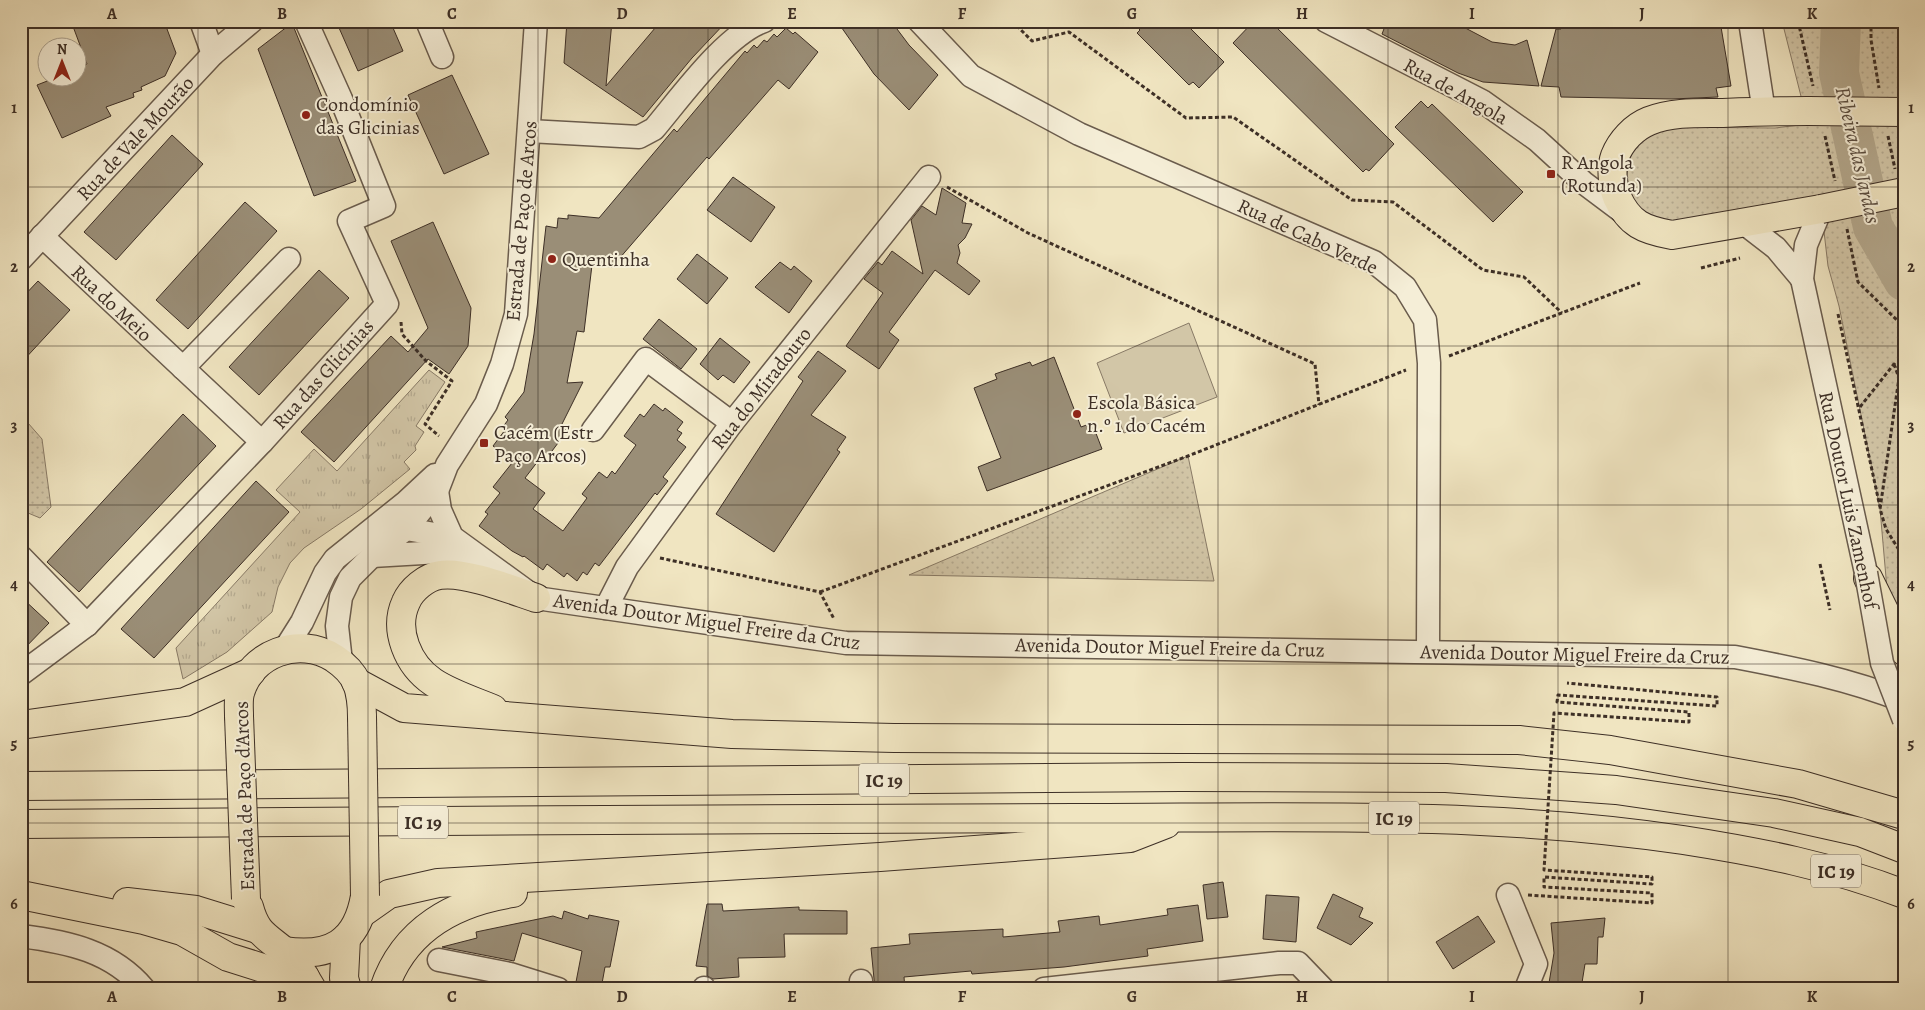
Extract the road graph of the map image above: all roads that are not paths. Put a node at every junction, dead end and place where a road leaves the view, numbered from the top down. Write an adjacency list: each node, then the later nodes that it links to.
1 (200, 21): 10 (street)
2 (252, 21): 10 (street, Rua de Vale Mourão)
3 (306, 21): 27 (street, Rua das Glicínias)
4 (427, 21): 11 (street)
5 (536, 21): 14 (street, Estrada de Paço de Arcos)
6 (764, 21): 14 (street)
7 (919, 21): 41 (street, Rua de Cabo Verde)
8 (1326, 21): 18 (street, Rua de Angola)
9 (1750, 21): 12 (street)
10 (213, 54): 20 (street, Rua de Vale Mourão)
11 (442, 57)
12 (1764, 112): 13 (main road, bridge); 18 (main road)
13 (1904, 112)
14 (529, 132): 28 (street, Estrada de Paço de Arcos)
15 (929, 177): 25 (street, Rua do Miradouro)
16 (1904, 192): 17 (main road, bridge)
17 (1821, 209): 19 (main road); 23 (street)
18 (1624, 213): 19 (main road)
19 (1746, 224): 23 (street)
20 (42, 236): 21 (street, Rua de Vale Mourão); 24 (street, Rua do Meio)
21 (21, 258)
22 (289, 259): 24 (street)
23 (1802, 279): 35 (street, Rua Doutor Luis Zamenhof)
24 (183, 368): 27 (street, Rua do Meio)
25 (732, 423): 26 (street); 38 (street, Rua do Miradouro)
26 (593, 430)
27 (262, 442): 39 (street, Rua das Glicínias)
28 (447, 465): 29 (street); 31 (street)
29 (437, 491): 30 (street); 32 (street)
30 (406, 529): 31 (street, Avenida Doutor Miguel Freire da Cruz); 32 (street, Avenida Doutor Miguel Freire da Cruz); 33 (street)
31 (369, 530): 40 (street)
32 (452, 537): 37 (street, Avenida Doutor Miguel Freire da Cruz)
33 (372, 556): 36 (street); 44 (street)
34 (21, 557): 39 (street)
35 (1866, 573): 42 (main road, bridge); 48 (street, Rua Doutor Luis Zamenhof, bridge)
36 (493, 584): 37 (main road); 47 (main road)
37 (536, 598): 38 (street, Avenida Doutor Miguel Freire da Cruz)
38 (606, 608): 41 (street, Avenida Doutor Miguel Freire da Cruz)
39 (87, 625): 45 (street, Rua das Glicínias)
40 (285, 649): 43 (main road, Estrada de Paço d'Arcos); 44 (main road, Estrada de Paço d'Arcos)
41 (1428, 651): 46 (street, Avenida Doutor Miguel Freire da Cruz)
42 (1904, 651)
43 (251, 672): 49 (main road); 61 (main road, Estrada de Paço d'Arcos, bridge)
44 (349, 672): 47 (main road, Estrada de Paço d'Arcos); 60 (main road, bridge)
45 (21, 674)
46 (1904, 701)
47 (510, 717): 51 (main road, Estrada de Paço d'Arcos)
48 (1904, 720)
49 (21, 725)
50 (21, 786): 54 (main road, IC 19)
51 (1904, 815)
52 (1179, 818): 53 (main road, IC 19); 55 (main road); 57 (main road, IC 19)
53 (21, 824)
54 (1904, 850)
55 (602, 874): 60 (main road); 69 (main road)
56 (21, 890): 61 (main road)
57 (1904, 894)
58 (21, 895): 66 (main road)
59 (1518, 895): 73 (street)
60 (363, 904): 63 (main road, Estrada de Paço d'Arcos)
61 (257, 929): 64 (main road, Estrada de Paço d'Arcos)
62 (21, 936): 67 (street)
63 (346, 938): 64 (main road, Estrada de Paço d'Arcos); 68 (main road)
64 (284, 951): 66 (main road, Estrada de Paço d'Arcos)
65 (439, 960): 70 (street)
66 (308, 983)
67 (144, 989)
68 (347, 989)
69 (384, 989)
70 (558, 989)
71 (1044, 989): 72 (street)
72 (1323, 989)
73 (1526, 989)

